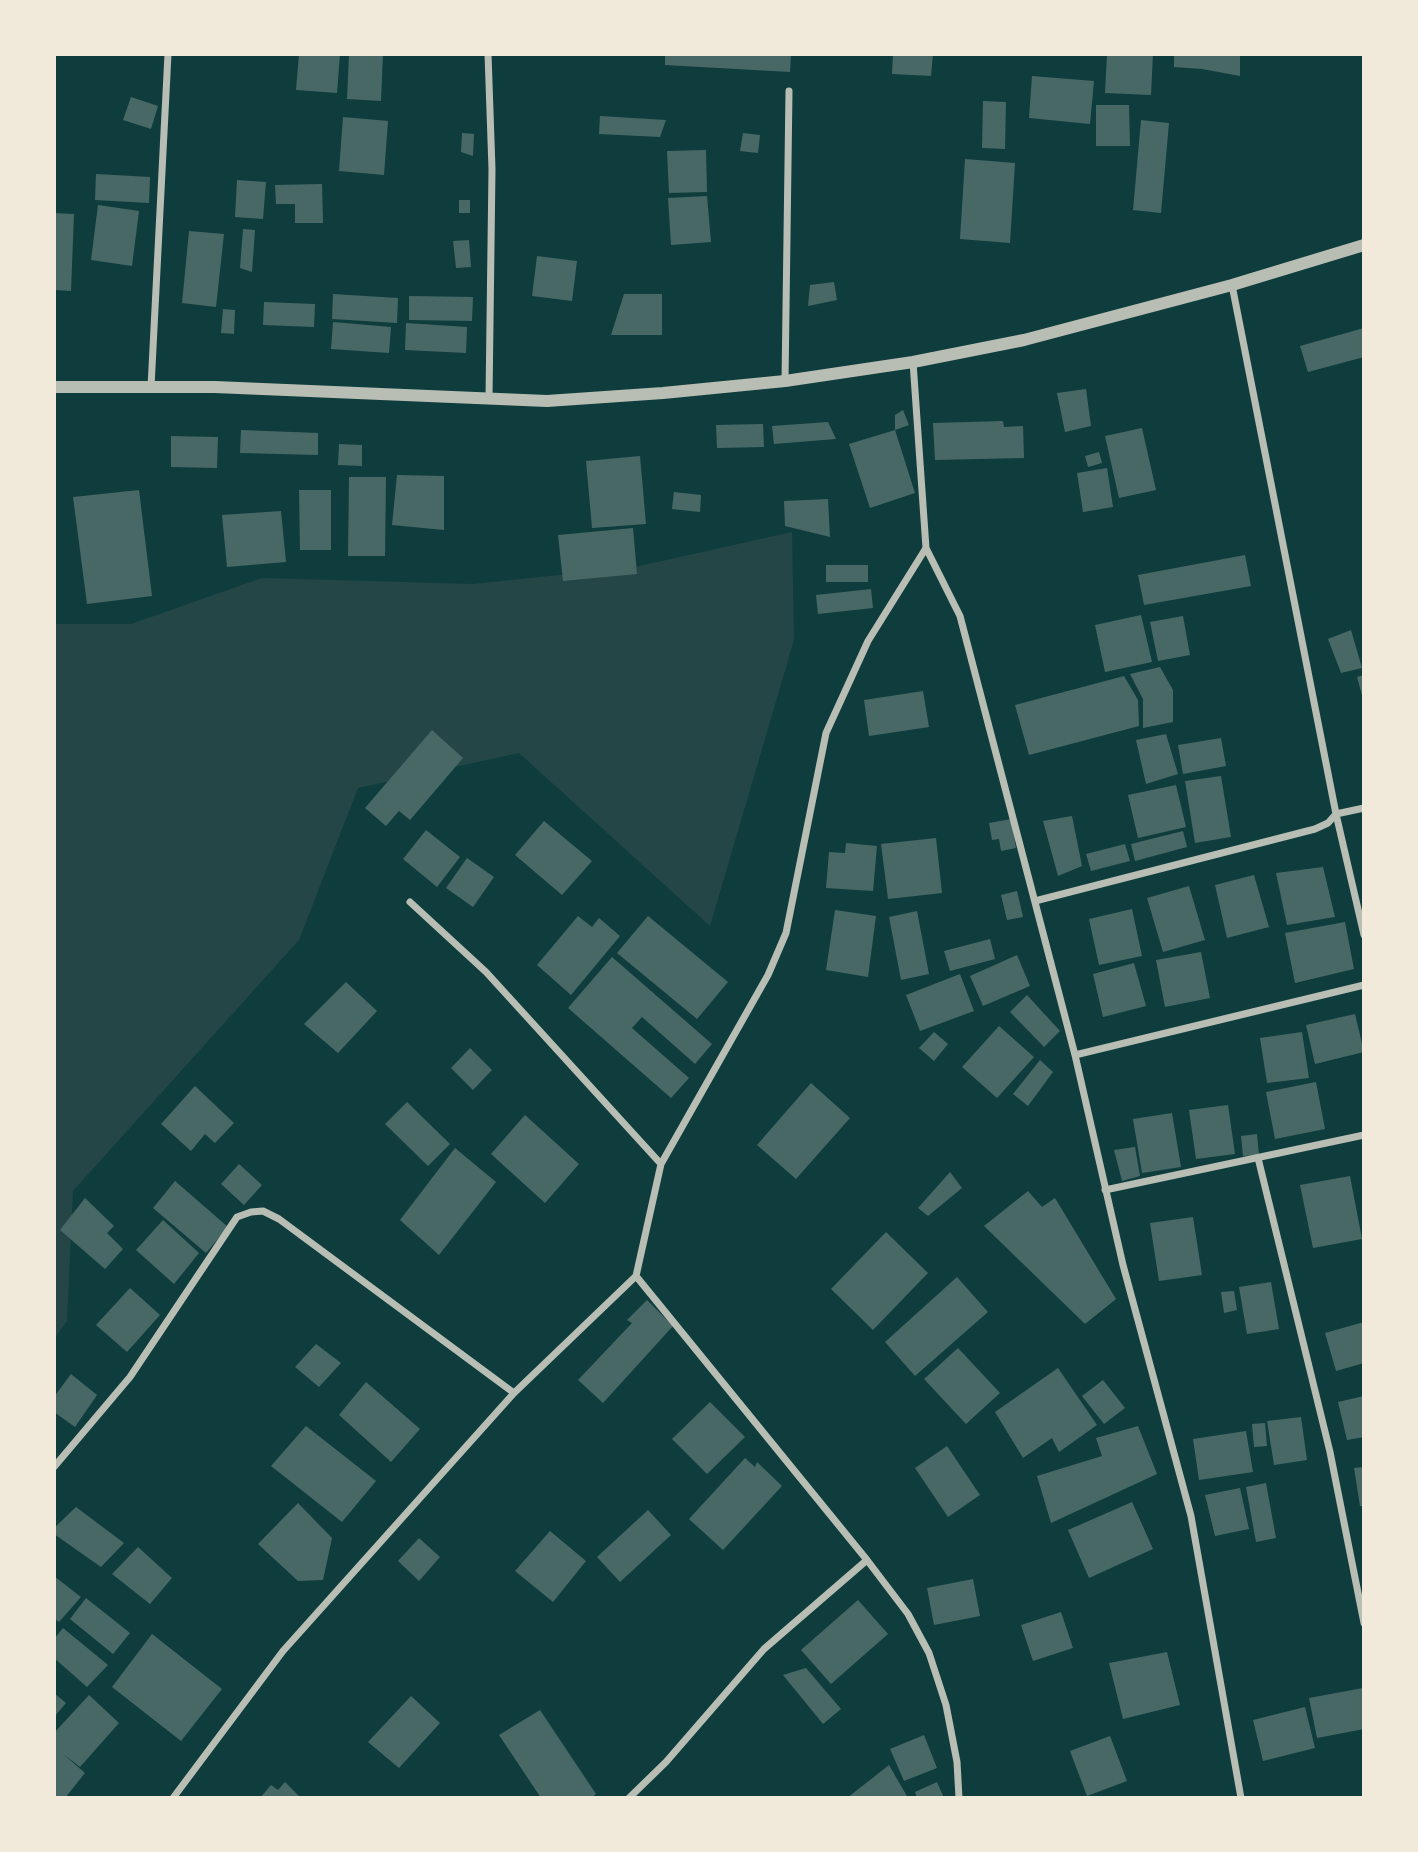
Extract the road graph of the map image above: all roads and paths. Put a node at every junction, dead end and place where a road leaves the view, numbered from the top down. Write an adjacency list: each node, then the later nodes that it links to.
1 (168, 54): 9 (street)
2 (488, 54): 10 (street)
3 (789, 91): 7 (street)
4 (1364, 245): 5 (street)
5 (1232, 285): 6 (street); 13 (street)
6 (913, 362): 7 (street); 11 (street)
7 (785, 381): 10 (street)
8 (54, 387): 9 (street)
9 (151, 387): 10 (street)
10 (489, 398)
11 (926, 548): 14 (street); 21 (street)
12 (1364, 808): 13 (street)
13 (1336, 814): 14 (street); 16 (street)
14 (1035, 901): 18 (street)
15 (410, 902): 21 (street)
16 (1364, 935)
17 (1364, 985): 18 (street)
18 (1075, 1055): 22 (street)
19 (1364, 1135): 20 (street)
20 (1258, 1158): 22 (street); 27 (street)
21 (661, 1164): 23 (street)
22 (1105, 1189): 31 (street)
23 (636, 1276): 24 (street); 26 (street)
24 (514, 1393): 25 (street); 28 (street)
25 (54, 1467)
26 (867, 1560): 29 (street); 30 (street)
27 (1364, 1623)
28 (173, 1798)
29 (629, 1798)
30 (959, 1798)
31 (1241, 1798)

